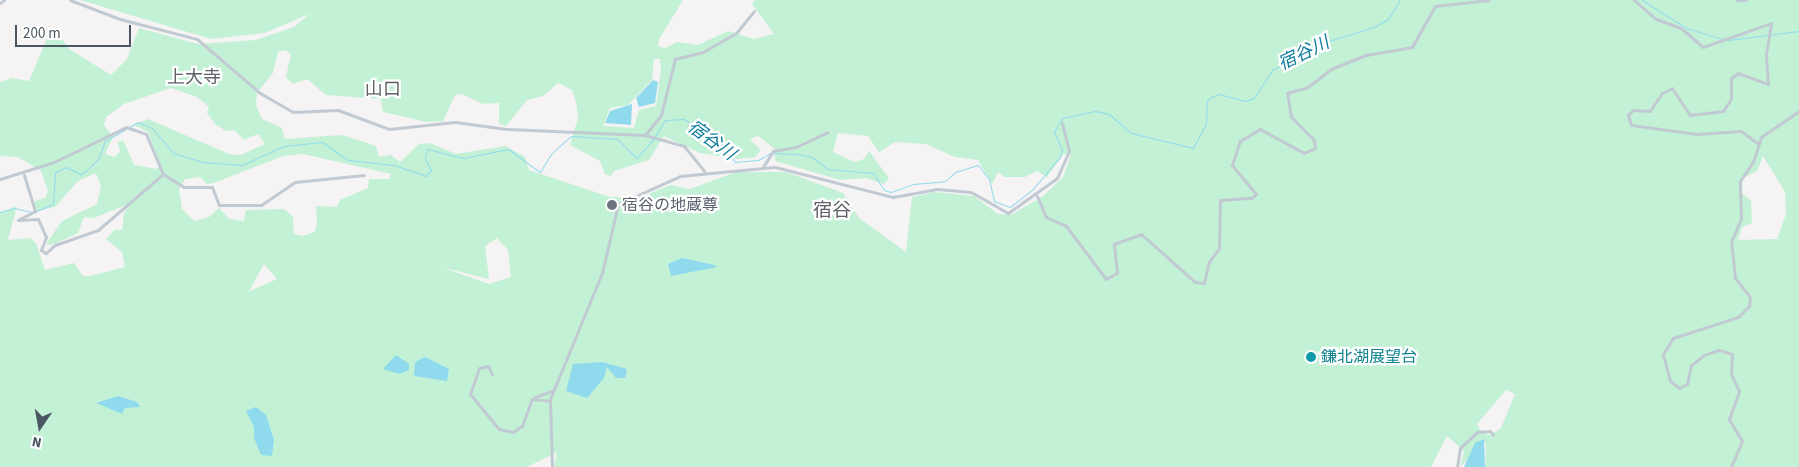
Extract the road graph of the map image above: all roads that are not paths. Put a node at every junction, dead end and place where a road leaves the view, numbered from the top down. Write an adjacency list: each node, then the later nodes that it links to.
1 (4, 0): 7 (street)
2 (70, 0): 12 (street)
3 (1488, 0): 20 (street)
4 (1634, 0): 13 (street)
5 (1737, 0): 6 (street)
6 (1746, 0)
7 (0, 3)
8 (754, 11): 12 (street)
9 (1799, 111): 13 (street)
10 (1062, 123): 20 (street)
11 (828, 132): 14 (street)
12 (645, 134): 15 (street)
13 (1758, 144): 28 (street)
14 (763, 168): 15 (street); 20 (street)
15 (704, 171): 22 (street)
16 (164, 174): 17 (street); 17 (street); 18 (street)
17 (24, 175): 19 (street)
18 (364, 175)
19 (0, 180)
20 (1037, 196)
21 (492, 374): 23 (street)
22 (554, 390): 23 (street); 24 (street)
23 (535, 397): 24 (street)
24 (550, 401): 26 (street)
25 (1493, 435): 27 (street)
26 (552, 467)
27 (1457, 467)
28 (1731, 467)

